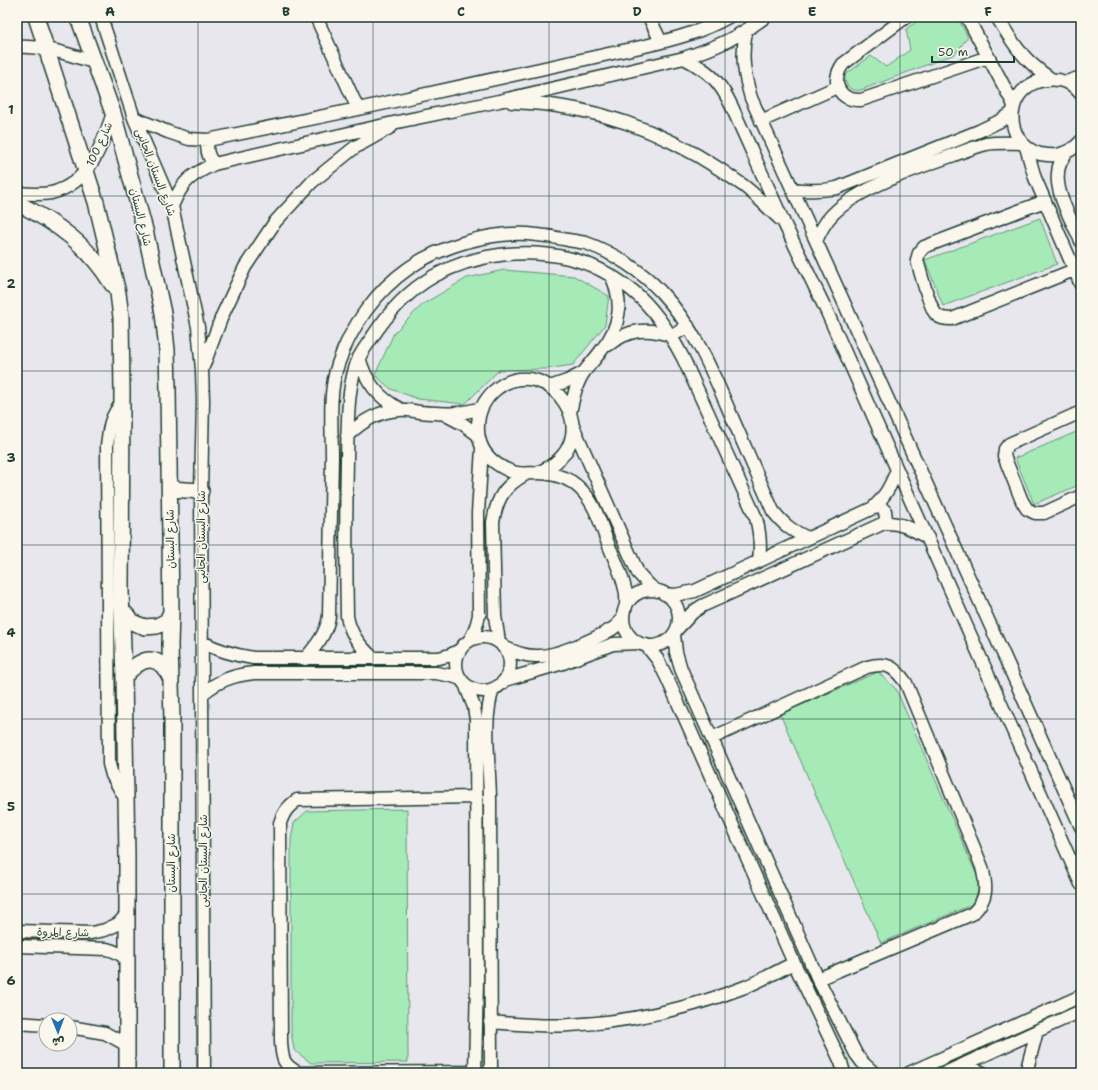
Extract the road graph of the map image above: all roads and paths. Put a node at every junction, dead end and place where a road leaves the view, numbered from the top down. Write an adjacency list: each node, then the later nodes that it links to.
1 (36, 17): 14 (street)
2 (78, 17): 17 (street, شارع البستان)
3 (101, 17): 31 (street, شارع البستان الجانبى)
4 (316, 17): 28 (street)
5 (649, 17): 12 (street)
6 (728, 17): 12 (street)
7 (765, 17): 11 (street)
8 (906, 17): 21 (street)
9 (967, 17): 15 (street)
10 (997, 17): 19 (street)
11 (746, 31): 16 (street); 24 (street)
12 (661, 42): 22 (street)
13 (17, 47): 14 (street)
14 (47, 48): 17 (street); 39 (street)
15 (988, 57): 21 (street); 27 (street)
16 (684, 58): 25 (street); 26 (street)
17 (94, 62): 29 (street, شارع البستان)
18 (1081, 77): 20 (street)
19 (1051, 79): 20 (street); 27 (street)
20 (1066, 82): 23 (street)
21 (838, 87): 33 (street)
22 (435, 92): 28 (street); 30 (street)
23 (1081, 94)
24 (751, 98): 26 (street); 33 (street)
25 (499, 101): 30 (street); 47 (street)
26 (732, 107): 47 (street)
27 (1013, 109): 36 (street); 40 (street)
28 (358, 110): 34 (street)
29 (113, 113): 39 (street, شارع 100); 78 (street, شارع البستان)
30 (439, 113): 32 (street)
31 (134, 118): 34 (street); 46 (street, شارع البستان الجانبى)
32 (402, 121): 38 (street); 62 (street)
33 (761, 121): 41 (street)
34 (208, 140): 38 (street)
35 (1081, 141): 37 (street)
36 (1024, 145): 37 (street); 43 (street); 44 (street)
37 (1072, 151): 49 (street)
38 (214, 164): 46 (street)
39 (87, 170): 42 (street, شارع 100); 53 (street)
40 (852, 182): 41 (street); 43 (street)
41 (792, 189): 48 (street)
42 (17, 193)
43 (858, 196): 48 (street)
44 (1045, 201): 50 (street); 50 (street)
45 (17, 203): 53 (street)
46 (172, 206): 62 (street, شارع البستان الجانبى)
47 (784, 223): 56 (street)
48 (816, 241): 54 (street)
49 (1081, 241)
50 (1074, 270): 52 (street)
51 (612, 276): 57 (street); 59 (street); 60 (street)
52 (1081, 285)
53 (118, 293): 65 (street)
54 (844, 305): 56 (street); 88 (street)
55 (365, 310): 57 (street); 58 (street); 76 (street)
56 (827, 312): 74 (street)
57 (382, 323): 61 (street)
58 (688, 326): 59 (street); 82 (street)
59 (672, 336): 60 (street); 83 (street)
60 (604, 348): 63 (street)
61 (360, 356): 67 (street); 72 (street)
62 (202, 370): 79 (street, شارع البستان الجانبى)
63 (583, 373): 64 (street); 70 (street)
64 (550, 387): 66 (street); 70 (street)
65 (122, 403): 91 (street); 118 (street)
66 (481, 408): 69 (street); 71 (street)
67 (400, 410): 69 (street); 72 (street)
68 (1081, 412): 80 (street)
69 (446, 415): 71 (street)
70 (571, 418): 75 (street); 89 (street)
71 (478, 435): 73 (street)
72 (348, 436): 77 (street)
73 (482, 448): 75 (street); 97 (street)
74 (897, 470): 81 (street); 86 (street)
75 (531, 473): 93 (street); 100 (street)
76 (332, 480): 77 (street); 94 (street)
77 (346, 480): 95 (street)
78 (170, 489): 79 (street); 92 (street, شارع البستان)
79 (201, 490): 98 (street, شارع البستان الجانبى)
80 (1081, 496)
81 (873, 508): 84 (street); 85 (street)
82 (773, 511): 83 (street); 85 (street)
83 (756, 518): 87 (street)
84 (884, 523): 86 (street); 96 (street)
85 (808, 538): 87 (street)
86 (928, 538): 90 (street)
87 (759, 561): 89 (street)
88 (975, 591): 90 (street); 119 (street)
89 (660, 592): 93 (street); 96 (street)
90 (955, 599): 120 (street)
91 (122, 610): 92 (street); 108 (street)
92 (171, 612): 109 (street, شارع البستان)
93 (624, 612): 99 (street); 100 (street)
94 (329, 616): 95 (street); 103 (street)
95 (347, 616): 104 (street)
96 (676, 631): 99 (street); 116 (street)
97 (469, 641): 100 (street); 101 (street)
98 (202, 642): 102 (street); 113 (street, شارع البستان الجانبى)
99 (642, 644): 110 (street); 123 (street)
100 (501, 645): 110 (street)
101 (460, 650): 105 (street); 111 (street)
102 (235, 656): 103 (street); 107 (street)
103 (305, 658): 104 (street)
104 (373, 658): 105 (street)
105 (437, 658): 106 (street)
106 (436, 673): 107 (street); 111 (street)
107 (240, 674): 113 (street)
108 (124, 677): 109 (street); 118 (street)
109 (171, 680): 144 (street, شارع البستان)
110 (505, 680): 112 (street)
111 (463, 682): 112 (street); 114 (street)
112 (493, 689): 115 (street)
113 (202, 694): 145 (street, شارع البستان الجانبى)
114 (475, 715): 115 (street); 117 (street)
115 (488, 715): 130 (street)
116 (712, 738): 122 (street); 129 (street)
117 (477, 797): 128 (street); 143 (street)
118 (125, 798): 121 (street)
119 (1081, 827)
120 (1081, 884)
121 (127, 914): 124 (street, شارع المروة); 126 (street)
122 (790, 914): 123 (street); 129 (street)
123 (775, 920): 127 (street)
124 (17, 931)
125 (17, 946): 126 (street, شارع المروة)
126 (127, 960): 138 (street)
127 (794, 963): 133 (street); 141 (street)
128 (477, 979): 130 (street); 143 (street)
129 (818, 979): 139 (street)
130 (490, 980): 133 (street)
131 (1079, 1000): 148 (street)
132 (1081, 1012): 137 (street)
133 (490, 1022): 146 (street)
134 (17, 1023): 135 (street)
135 (38, 1024)
136 (78, 1028): 138 (street)
137 (1037, 1031): 140 (street); 152 (street)
138 (127, 1045): 142 (street)
139 (860, 1059): 141 (street); 147 (street)
140 (963, 1065): 149 (street); 150 (street)
141 (843, 1070)
142 (126, 1071)
143 (475, 1072)
144 (172, 1073)
145 (204, 1073)
146 (491, 1073)
147 (874, 1073)
148 (909, 1073)
149 (945, 1073)
150 (983, 1073)
151 (1021, 1073): 152 (street)
152 (1028, 1073)

